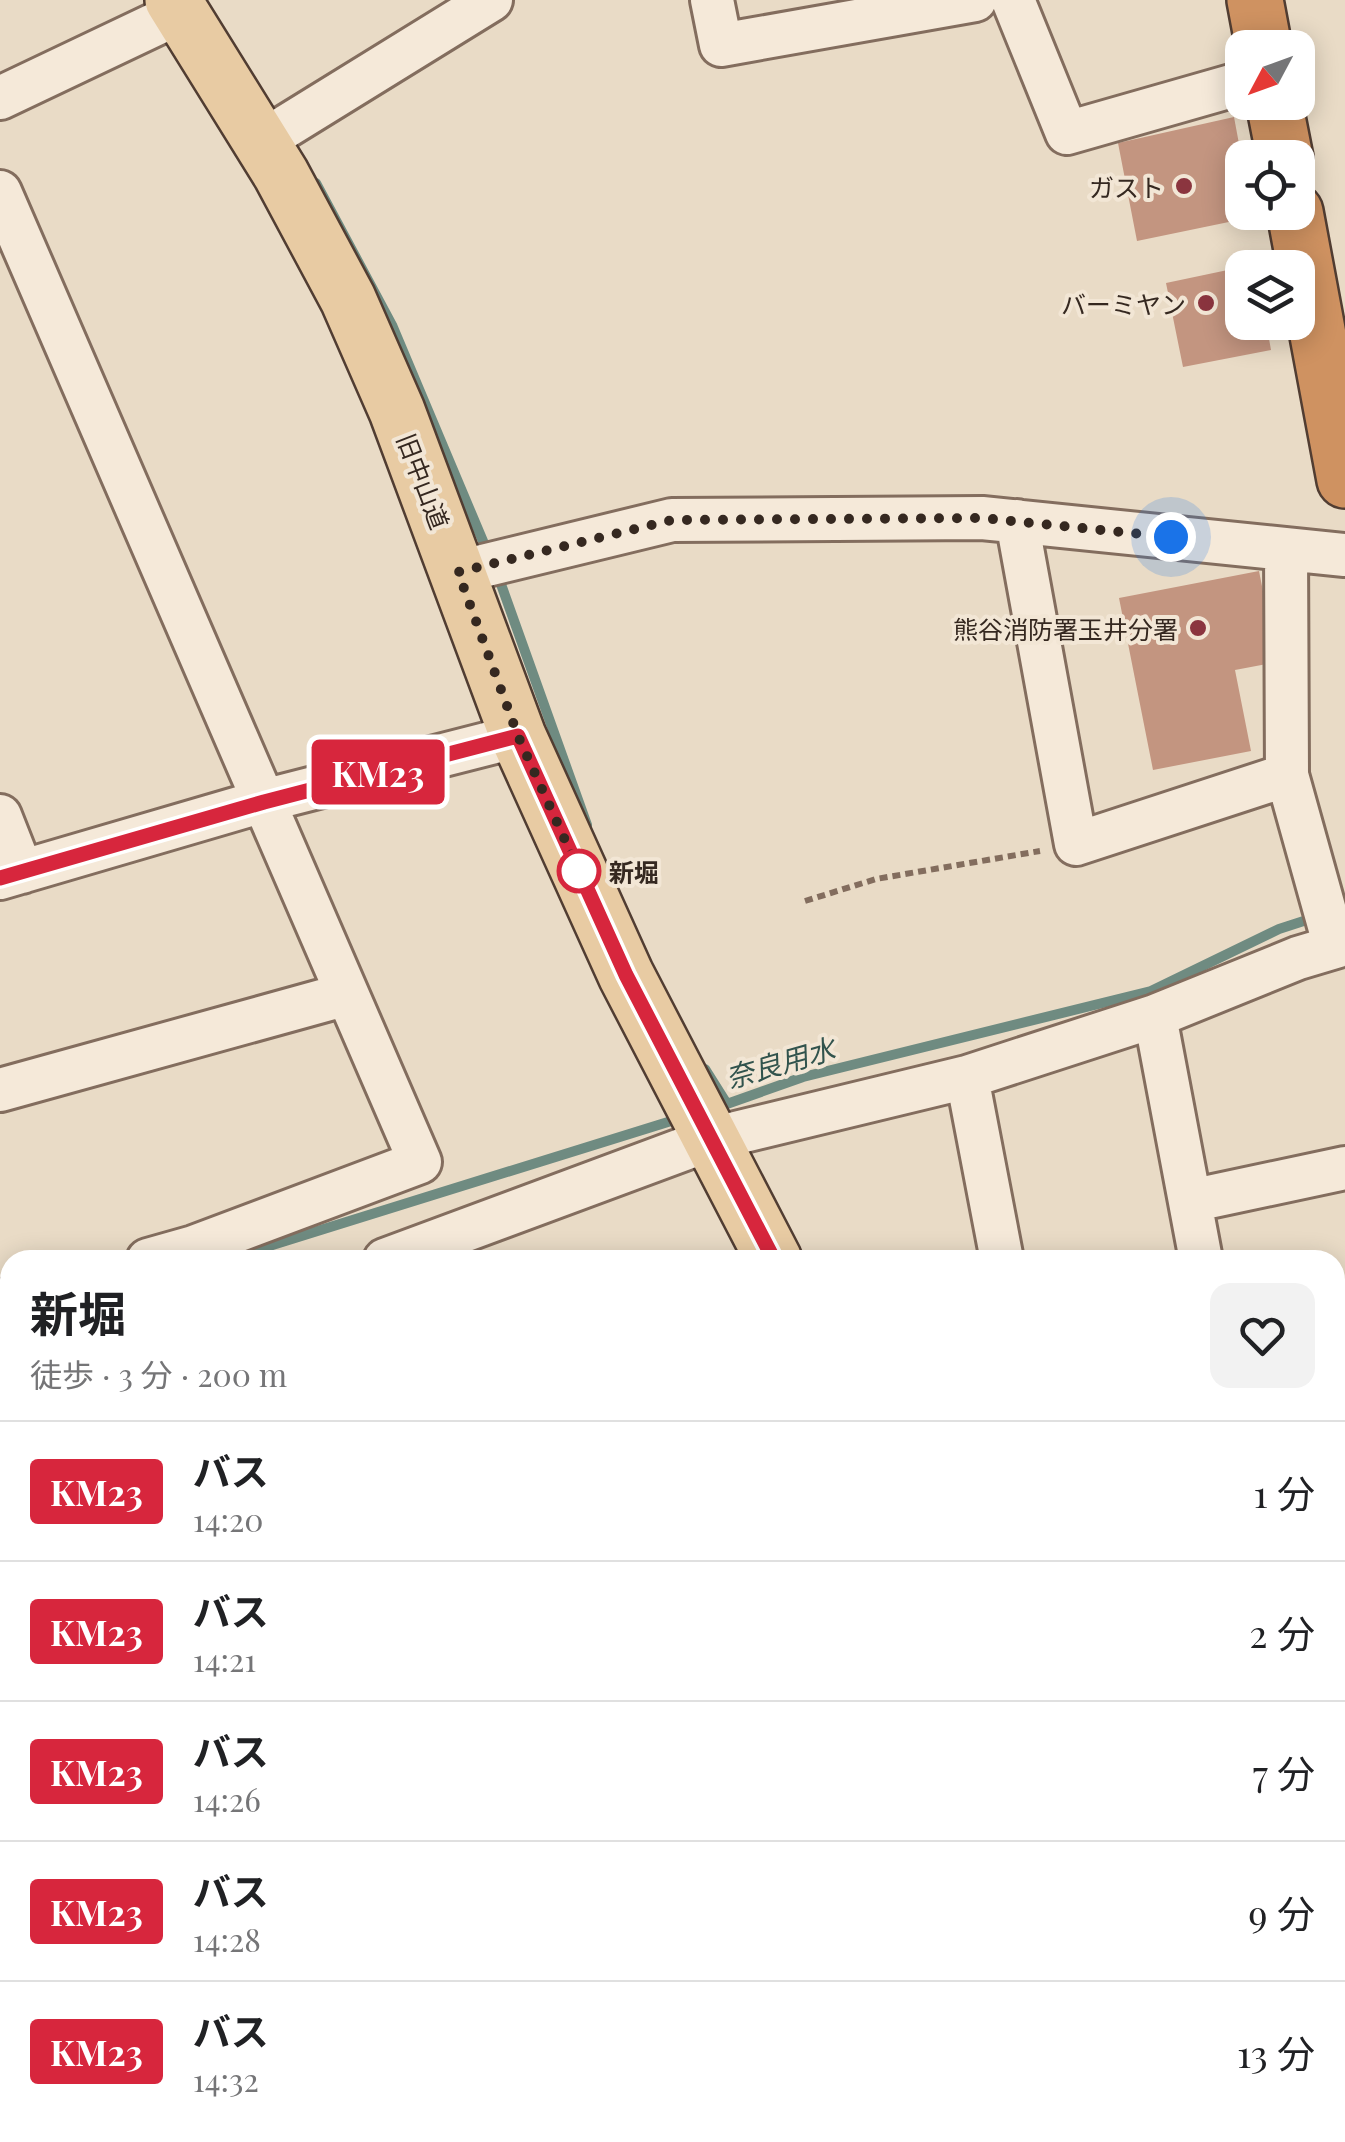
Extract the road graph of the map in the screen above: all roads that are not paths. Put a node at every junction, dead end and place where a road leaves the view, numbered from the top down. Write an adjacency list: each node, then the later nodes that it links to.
1 (491, 0): 10 (street)
2 (712, 0): 3 (street)
3 (975, 0)
4 (1013, 0): 8 (street)
5 (1255, 0): 7 (highway)
6 (177, 6): 9 (street); 10 (main road, 旧中山道)
7 (1261, 30)
8 (1225, 88)
9 (0, 98)
10 (261, 142): 18 (main road, 旧中山道)
11 (0, 192): 21 (street)
12 (1301, 230): 13 (highway)
13 (1338, 374): 14 (highway)
14 (1345, 480)
15 (1017, 522): 16 (street); 18 (street); 20 (street)
16 (1286, 549): 17 (street); 20 (street)
17 (1345, 555)
18 (458, 572): 19 (main road, 旧中山道)
19 (518, 736): 21 (street); 29 (main road, 旧中山道)
20 (1287, 775): 24 (street)
21 (264, 802): 23 (street); 25 (street)
22 (0, 816): 23 (street)
23 (11, 875)
24 (1332, 926): 26 (street)
25 (347, 994): 28 (street); 33 (street)
26 (1154, 1016): 27 (street); 31 (street)
27 (966, 1077): 29 (street); 35 (street)
28 (0, 1090)
29 (700, 1117): 32 (street); 34 (main road, 旧中山道)
30 (1345, 1168): 31 (street)
31 (1190, 1200): 36 (street)
32 (451, 1248)
33 (183, 1250)
34 (769, 1250)
35 (1000, 1250)
36 (1199, 1250)

